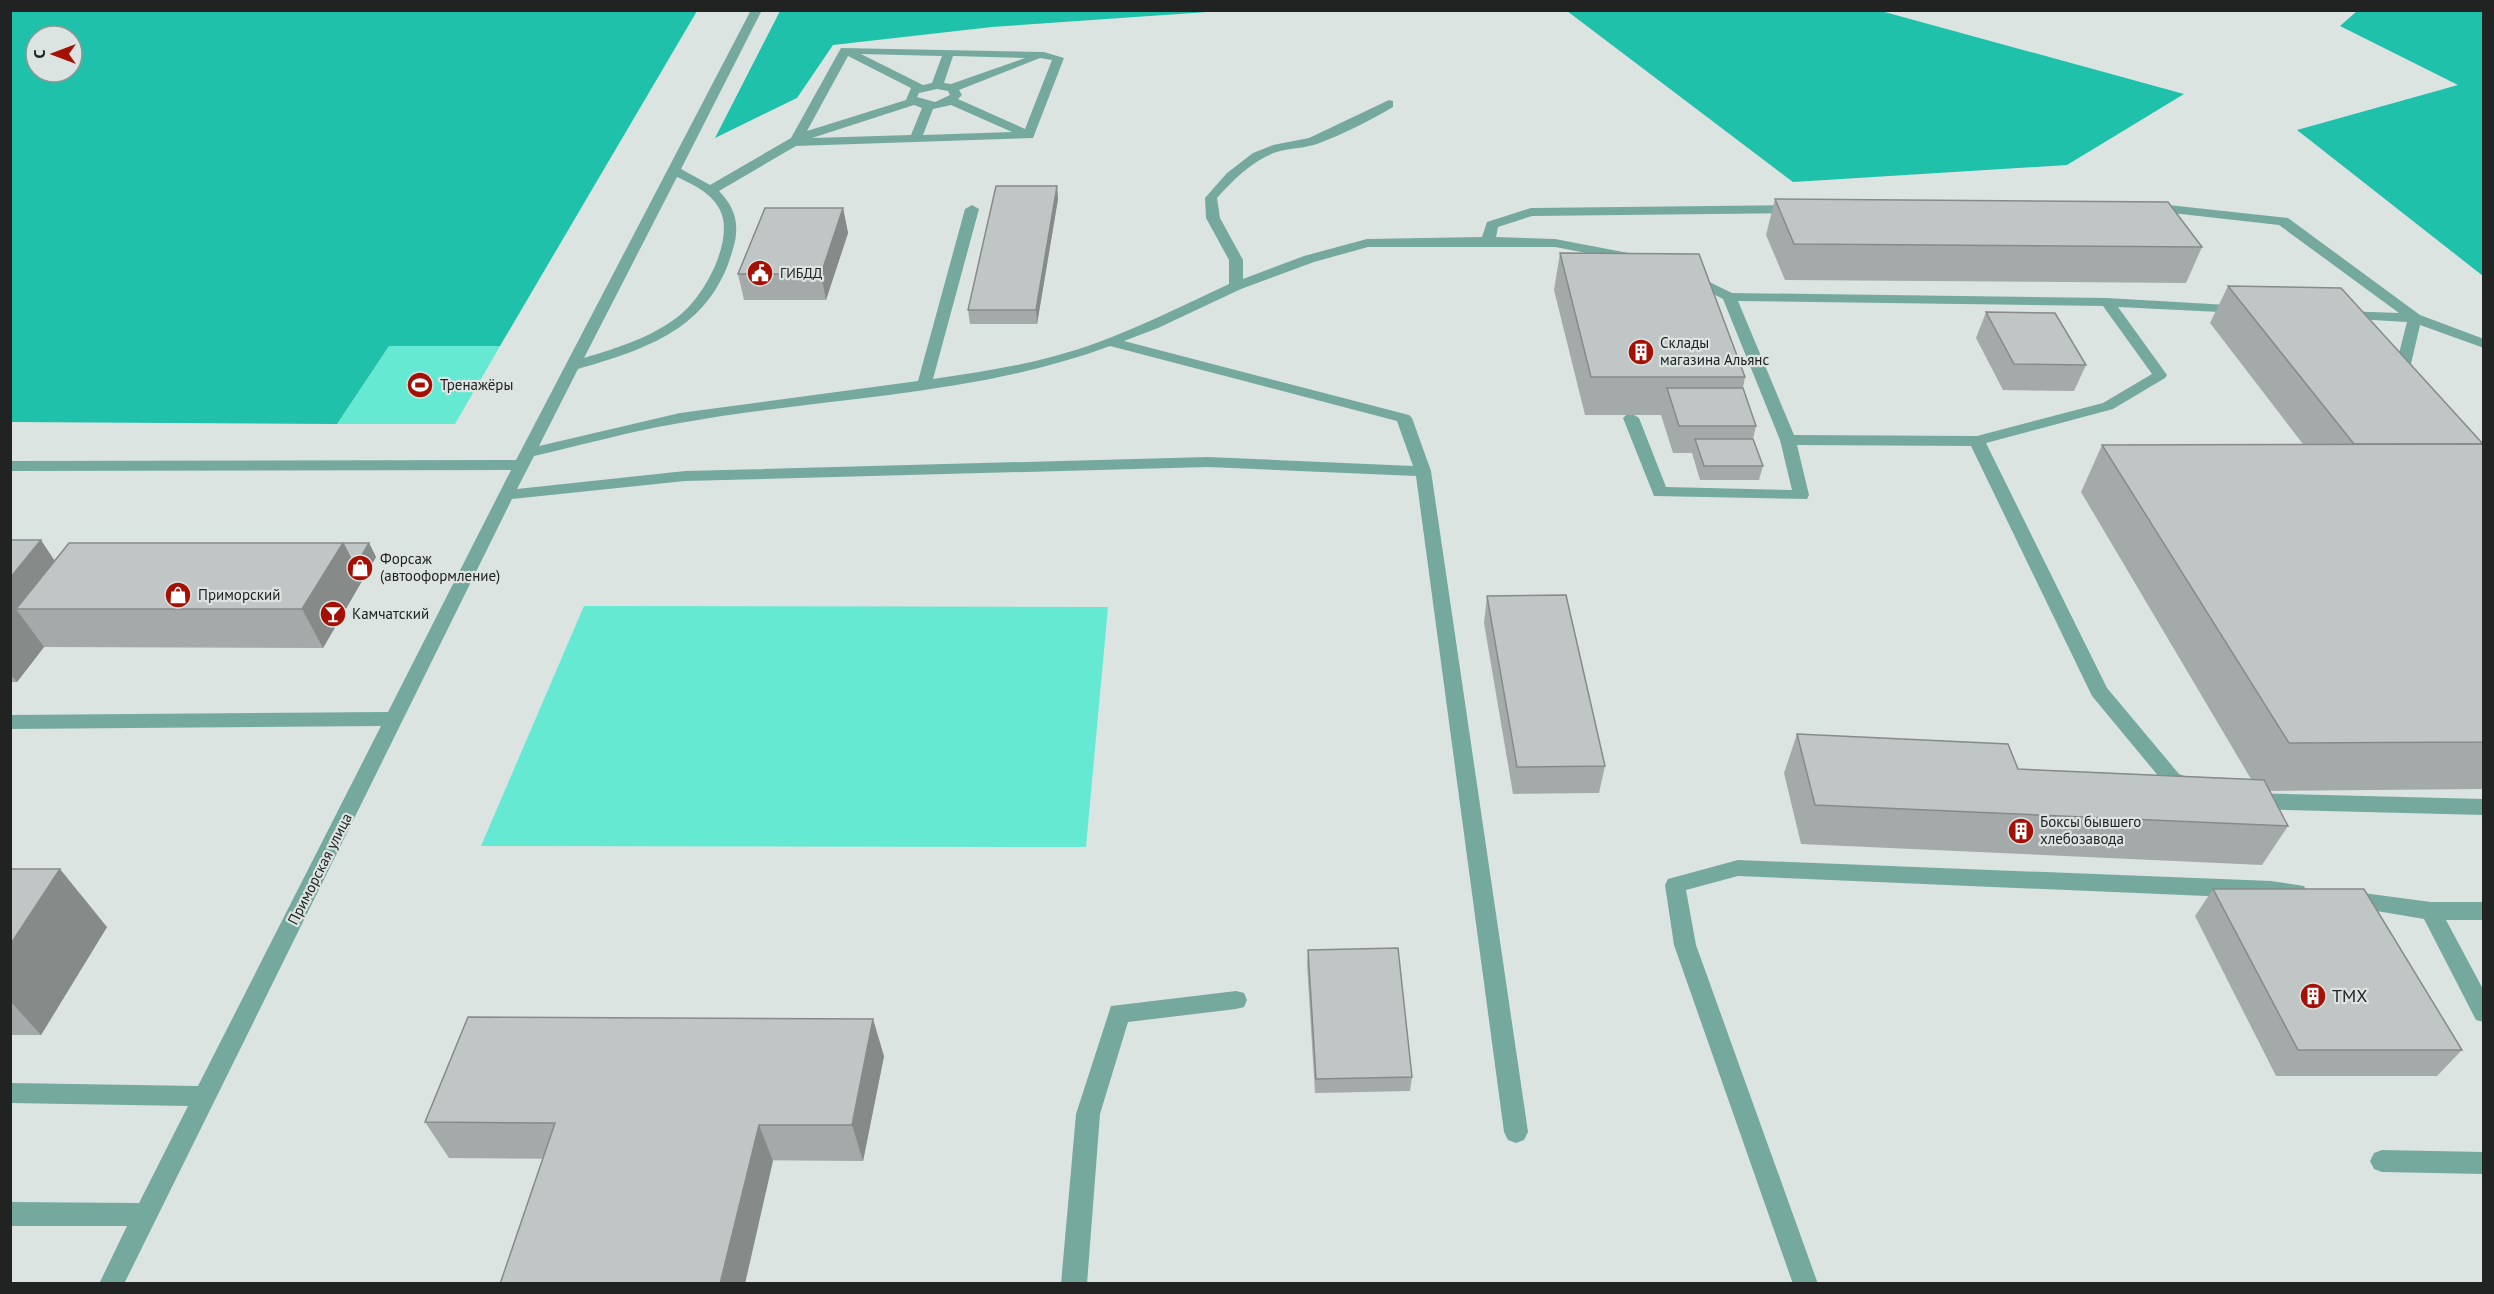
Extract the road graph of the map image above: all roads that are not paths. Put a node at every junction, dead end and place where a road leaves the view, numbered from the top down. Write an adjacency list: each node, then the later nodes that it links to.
1 (757, 10): 14 (street, Приморская улица)
2 (845, 50): 3 (street); 6 (street); 13 (street)
3 (949, 53): 4 (street); 5 (street)
4 (1044, 55): 7 (street); 11 (street)
5 (938, 85): 6 (street); 7 (street)
6 (920, 87): 8 (street)
7 (951, 94): 10 (street); 11 (street)
8 (914, 100): 10 (street); 13 (street)
9 (1389, 104): 22 (street)
10 (929, 105): 12 (street)
11 (1029, 135): 12 (street)
12 (915, 139): 13 (street)
13 (795, 142): 15 (street)
14 (675, 170): 15 (street); 30 (street, Приморская улица)
15 (711, 190): 30 (street)
16 (2134, 207): 27 (street)
17 (972, 209): 31 (street)
18 (1815, 209): 19 (street)
19 (1488, 241): 20 (street); 22 (street)
20 (1654, 261)
21 (1674, 268): 23 (street)
22 (1236, 286): 28 (street)
23 (1729, 297): 24 (street); 34 (street)
24 (2107, 302): 25 (street); 35 (street)
25 (2261, 310)
26 (2332, 314): 27 (street)
27 (2415, 318): 29 (street); 32 (street)
28 (1108, 341): 31 (street); 38 (street)
29 (2484, 344)
30 (574, 366): 36 (street, Приморская улица)
31 (924, 385): 36 (street)
32 (2425, 390)
33 (1630, 418): 34 (street)
34 (1788, 440): 35 (street)
35 (1977, 441): 42 (street)
36 (525, 459): 37 (street); 39 (street, Приморская улица)
37 (10, 466)
38 (1423, 471): 39 (street); 51 (street)
39 (506, 495): 40 (street, Приморская улица)
40 (395, 719): 41 (street); 50 (street, Приморская улица)
41 (10, 722)
42 (2204, 792)
43 (2238, 801): 44 (street)
44 (2484, 807)
45 (2431, 911): 46 (street); 48 (street); 58 (street)
46 (2484, 911)
47 (1236, 1000): 57 (street)
48 (2484, 1013)
49 (10, 1093): 50 (street)
50 (206, 1096): 55 (street, Приморская улица)
51 (1516, 1132)
52 (2382, 1161): 53 (street)
53 (2484, 1163)
54 (10, 1214): 55 (street)
55 (146, 1215): 56 (street, Приморская улица)
56 (111, 1284)
57 (1074, 1284)
58 (1806, 1284)

